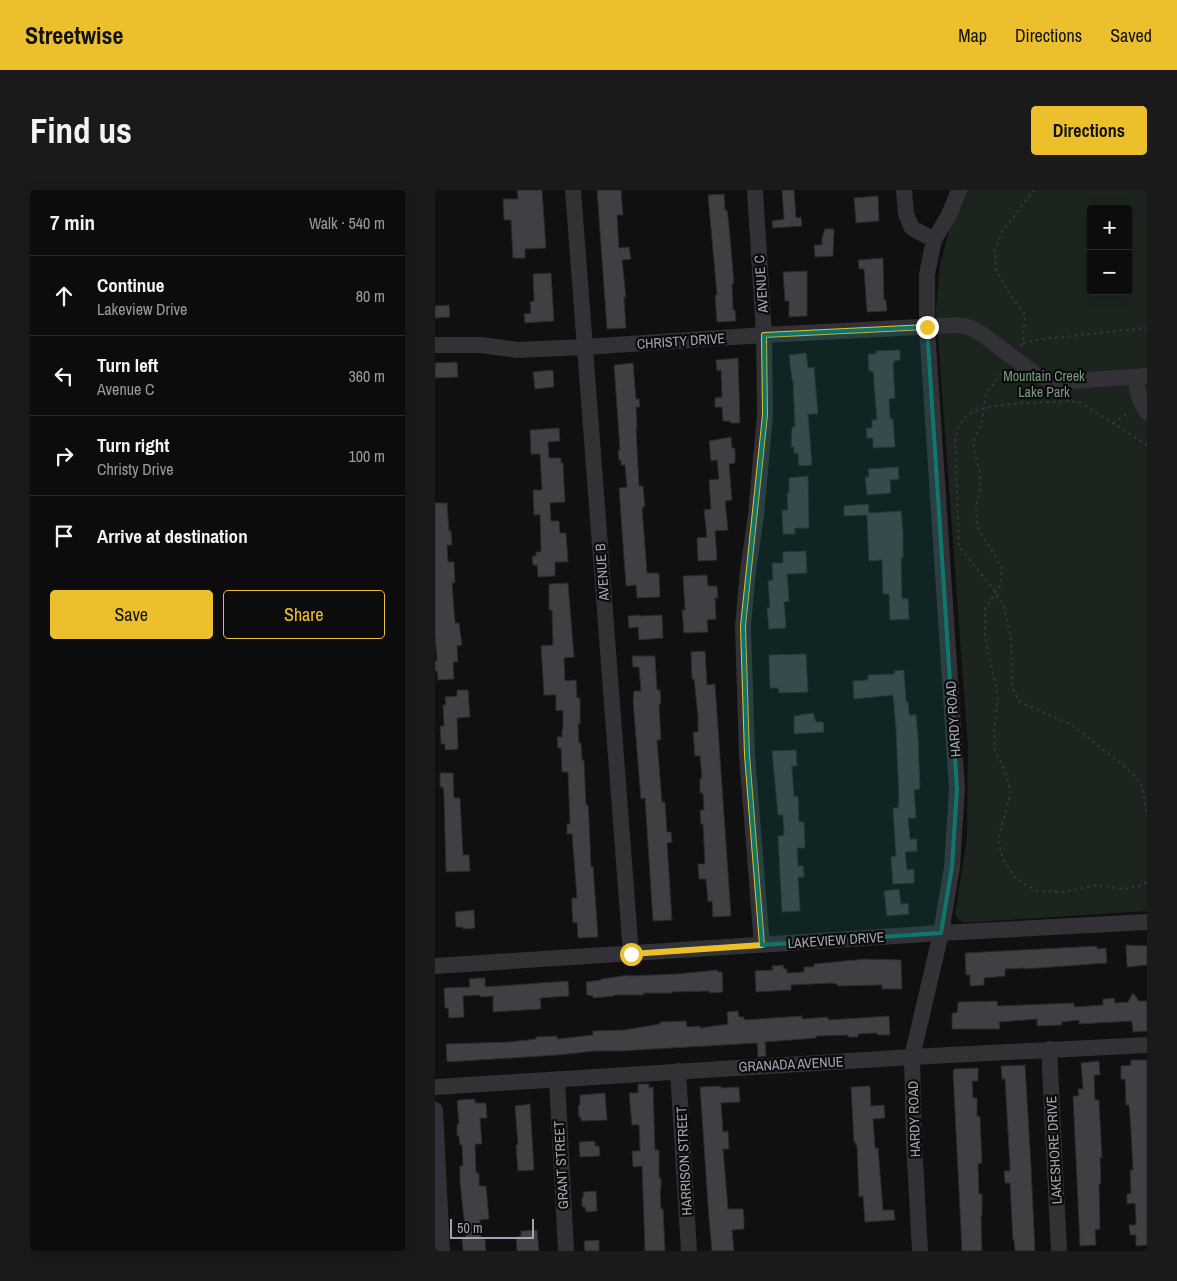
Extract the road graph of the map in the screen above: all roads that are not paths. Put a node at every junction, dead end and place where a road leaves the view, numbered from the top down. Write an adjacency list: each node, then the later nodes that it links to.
1 (573, 190): 9 (street, AVENUE B)
2 (755, 190): 7 (street, AVENUE C)
3 (904, 190): 5 (street)
4 (959, 190): 5 (street, HARDY ROAD)
5 (934, 240): 6 (street, HARDY ROAD)
6 (927, 327): 7 (street, CHRISTY DRIVE); 10 (street, CHRISTY DRIVE); 13 (street, HARDY ROAD)
7 (764, 335): 9 (street, CHRISTY DRIVE); 14 (street, AVENUE C)
8 (435, 345): 9 (street, CHRISTY DRIVE)
9 (585, 347): 15 (street, AVENUE B)
10 (1142, 377): 11 (street)
11 (1144, 409)
12 (1147, 922): 13 (street, LAKEVIEW DRIVE)
13 (941, 933): 14 (street, LAKEVIEW DRIVE); 19 (street, HARDY ROAD)
14 (762, 945): 15 (street, LAKEVIEW DRIVE)
15 (631, 954): 16 (street, LAKEVIEW DRIVE)
16 (435, 966)
17 (1147, 1045): 18 (street, GRANADA AVENUE)
18 (1049, 1049): 19 (street, GRANADA AVENUE); 28 (street, LAKESHORE DRIVE)
19 (912, 1057): 20 (street, GRANADA AVENUE); 27 (street, HARDY ROAD)
20 (678, 1071): 21 (street, GRANADA AVENUE); 26 (street, HARRISON STREET)
21 (557, 1079): 22 (street, GRANADA AVENUE); 25 (street, GRANT STREET)
22 (435, 1087)
23 (435, 1110): 24 (street)
24 (442, 1251)
25 (566, 1251)
26 (689, 1251)
27 (920, 1251)
28 (1059, 1251)

